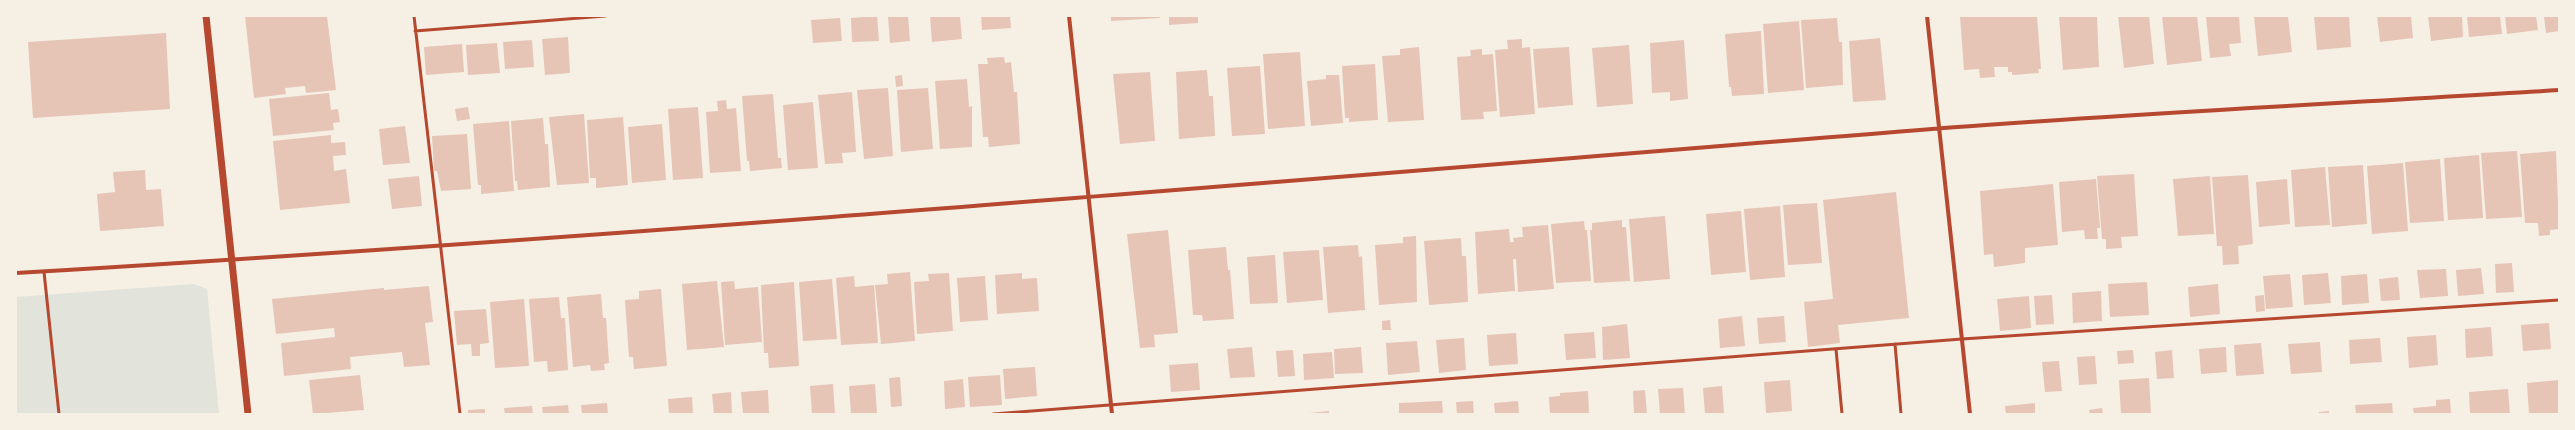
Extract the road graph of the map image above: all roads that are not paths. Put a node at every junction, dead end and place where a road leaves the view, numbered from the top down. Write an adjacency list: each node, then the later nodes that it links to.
1 (206, 16): 11 (street)
2 (414, 16): 6 (lane)
3 (605, 16): 6 (lane)
4 (1069, 16): 9 (street)
5 (1927, 16): 8 (street)
6 (415, 31): 10 (lane)
7 (2559, 90): 8 (street)
8 (1939, 129): 9 (street); 15 (street)
9 (1087, 197): 10 (street); 18 (street)
10 (441, 245): 11 (street); 21 (lane)
11 (230, 261): 12 (street); 20 (street)
12 (44, 272): 13 (street); 19 (lane)
13 (16, 273)
14 (2559, 300): 15 (lane)
15 (1962, 339): 16 (lane); 26 (street)
16 (1895, 344): 17 (lane); 25 (lane)
17 (1836, 349): 18 (lane); 24 (lane)
18 (1111, 404): 22 (lane); 23 (street)
19 (59, 414)
20 (248, 414)
21 (460, 414)
22 (993, 414)
23 (1112, 414)
24 (1842, 414)
25 (1901, 414)
26 (1970, 414)

